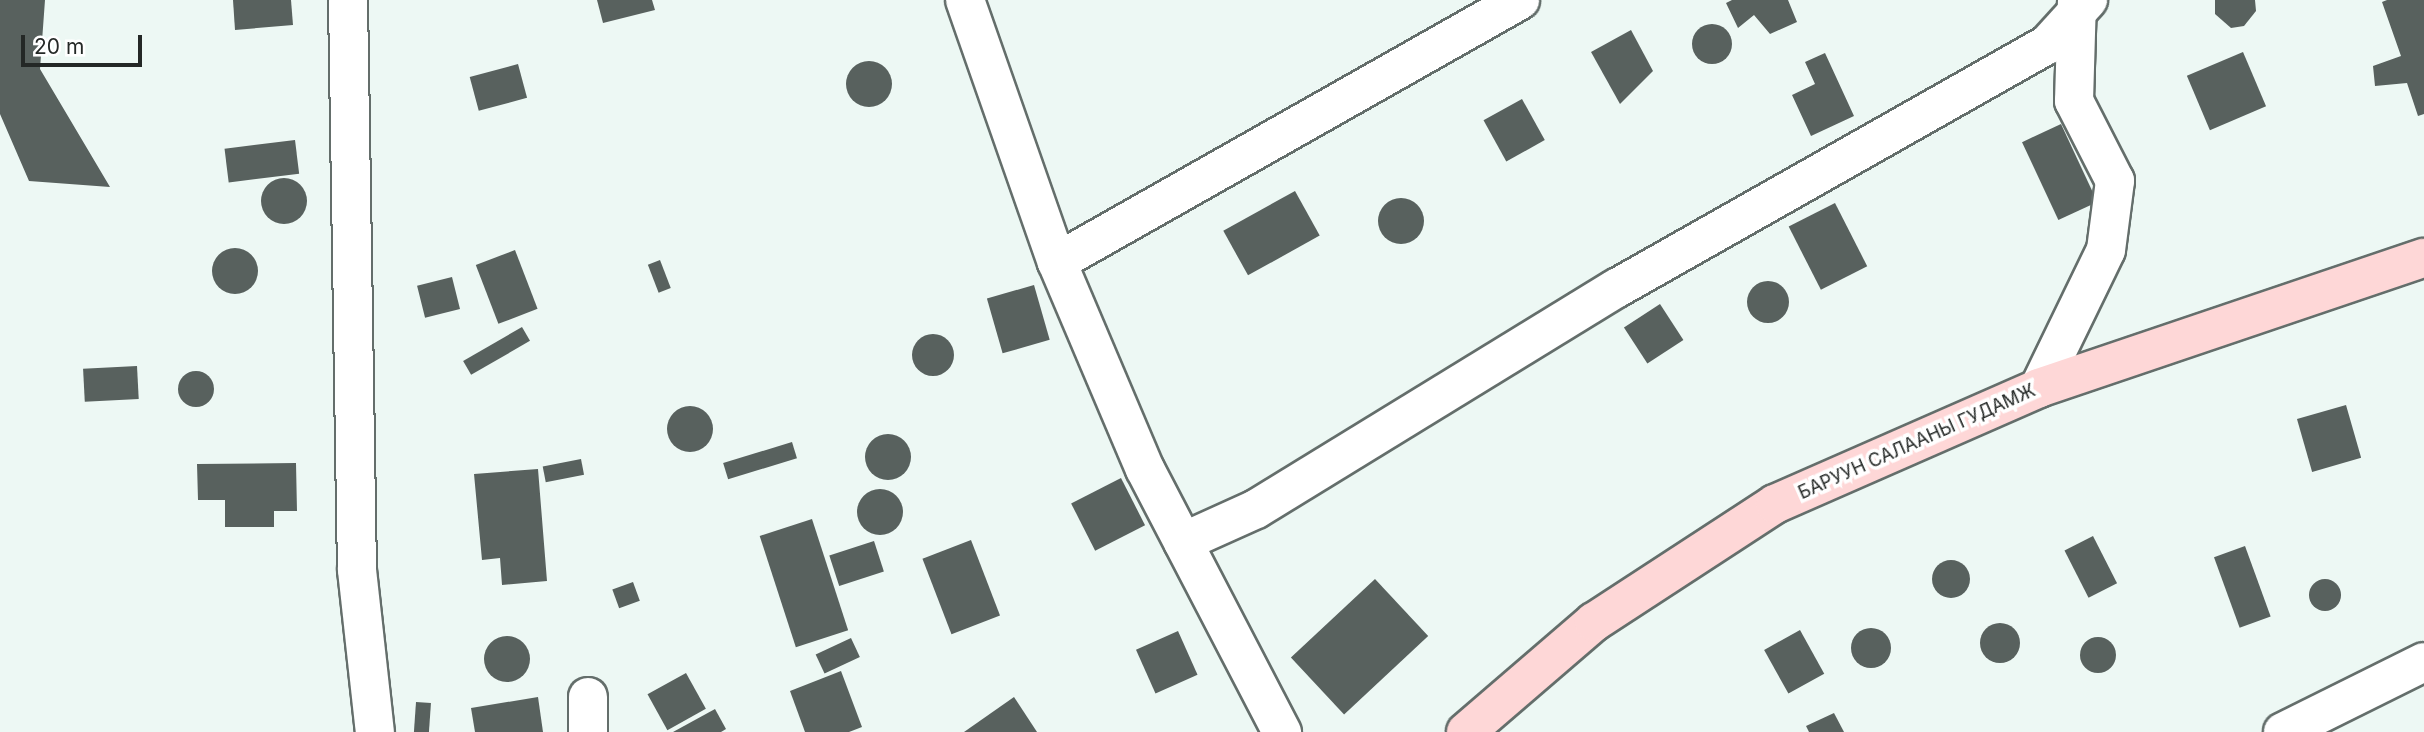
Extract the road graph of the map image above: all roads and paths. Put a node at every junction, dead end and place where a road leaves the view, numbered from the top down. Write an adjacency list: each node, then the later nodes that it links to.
1 (348, 0): 10 (street)
2 (965, 0): 6 (street)
3 (1520, 0): 6 (street)
4 (2082, 2): 7 (street); 8 (street)
5 (2424, 258): 7 (main road, БАРУУН САЛААНЫ ГУДАМЖ)
6 (1057, 262): 8 (street)
7 (2039, 388): 12 (main road, БАРУУН САЛААНЫ ГУДАМЖ)
8 (1183, 542): 11 (street)
9 (2424, 662): 13 (street)
10 (376, 732)
11 (1282, 732)
12 (1466, 732)
13 (2283, 732)

